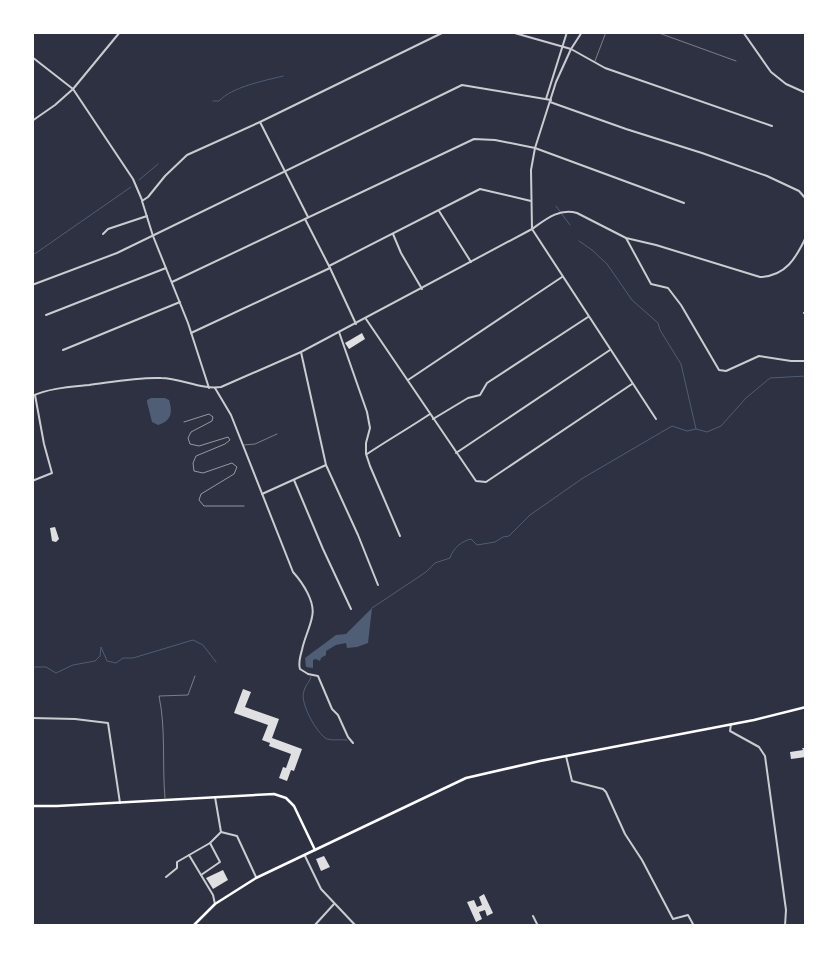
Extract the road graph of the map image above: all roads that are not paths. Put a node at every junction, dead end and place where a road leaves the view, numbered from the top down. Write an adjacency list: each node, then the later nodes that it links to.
1 (120, 32): 14 (street)
2 (444, 32): 19 (street)
3 (511, 32): 9 (street)
4 (567, 32): 9 (street)
5 (582, 32): 10 (street)
6 (606, 32): 12 (lane)
7 (656, 32): 13 (lane)
8 (743, 32): 15 (street)
9 (562, 47): 10 (street); 16 (street)
10 (571, 49): 12 (street); 17 (street)
11 (32, 57): 14 (street)
12 (594, 62): 20 (street)
13 (736, 62)
14 (73, 89): 18 (street); 24 (street)
15 (806, 93)
16 (546, 99): 17 (street); 22 (street)
17 (550, 101): 21 (street); 23 (street)
18 (32, 121)
19 (260, 122): 22 (street); 24 (street)
20 (772, 126)
21 (535, 148): 25 (street); 26 (street); 29 (street)
22 (285, 171): 29 (street); 33 (street)
23 (806, 200)
24 (142, 201): 28 (street)
25 (532, 201): 27 (street); 30 (street)
26 (684, 203)
27 (439, 211): 32 (street); 36 (street)
28 (147, 216): 31 (street); 33 (street)
29 (307, 218): 37 (street); 40 (street)
30 (532, 229): 35 (street); 36 (street); 39 (street)
31 (103, 234)
32 (393, 234): 37 (street); 42 (street)
33 (153, 236): 38 (street); 41 (street)
34 (806, 237): 35 (street)
35 (626, 238): 53 (street)
36 (471, 262): 42 (street)
37 (329, 267): 47 (street); 49 (street)
38 (166, 268): 40 (street); 44 (street)
39 (562, 277): 45 (street); 54 (street)
40 (172, 282): 43 (street)
41 (32, 285)
42 (422, 288): 46 (street)
43 (180, 302): 49 (street); 50 (street)
44 (46, 315)
45 (588, 317): 51 (street); 60 (street)
46 (366, 318): 47 (street); 54 (street)
47 (356, 324): 48 (street)
48 (339, 332): 52 (street); 65 (street)
49 (191, 333): 56 (street)
50 (63, 350)
51 (610, 350): 55 (street); 64 (street)
52 (301, 352): 57 (street); 66 (street)
53 (806, 361)
54 (408, 380): 59 (street)
55 (632, 384): 61 (street); 64 (street)
56 (209, 388): 57 (street); 58 (street)
57 (215, 388): 63 (street)
58 (34, 395): 68 (street)
59 (430, 414): 60 (street); 65 (street)
60 (433, 418): 64 (street)
61 (656, 419)
62 (277, 434): 63 (lane)
63 (244, 445): 69 (street)
64 (456, 453)
65 (366, 454): 70 (street)
66 (326, 465): 67 (street); 71 (street)
67 (294, 480): 69 (street); 72 (street)
68 (32, 481)
69 (262, 494): 79 (street)
70 (400, 536)
71 (378, 585)
72 (352, 609)
73 (195, 676): 82 (lane)
74 (806, 707): 76 (main road)
75 (32, 718): 83 (street)
76 (732, 724): 77 (main road); 78 (street)
77 (723, 726): 78 (street); 80 (main road)
78 (730, 731): 101 (street)
79 (353, 744)
80 (566, 756): 87 (main road); 100 (street)
81 (214, 797): 82 (main road); 85 (street); 87 (main road)
82 (165, 800): 83 (main road)
83 (120, 803): 84 (main road)
84 (32, 806)
85 (221, 832): 86 (street); 92 (street)
86 (210, 843): 88 (street); 90 (street)
87 (315, 850): 89 (main road)
88 (189, 855): 90 (street); 91 (street)
89 (305, 855): 92 (main road); 94 (street)
90 (201, 875): 93 (street)
91 (166, 878)
92 (256, 878): 93 (main road)
93 (215, 904): 96 (main road)
94 (334, 904): 97 (street); 98 (street)
95 (533, 916): 99 (street)
96 (193, 926)
97 (314, 926)
98 (356, 926)
99 (538, 926)
100 (694, 926)
101 (785, 926)

